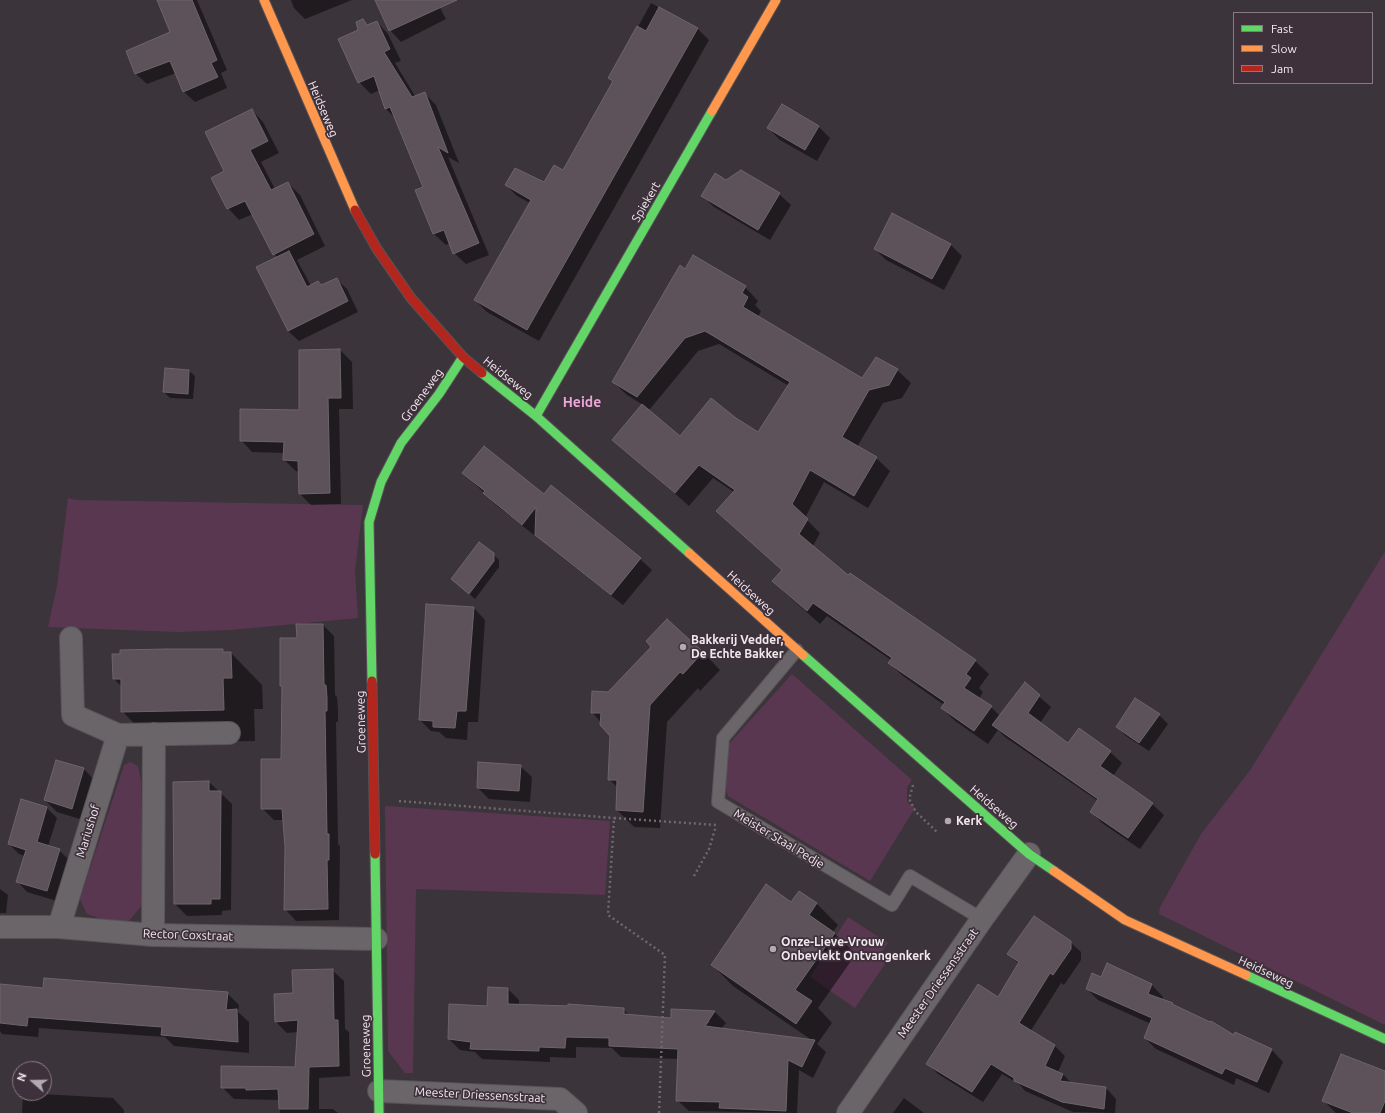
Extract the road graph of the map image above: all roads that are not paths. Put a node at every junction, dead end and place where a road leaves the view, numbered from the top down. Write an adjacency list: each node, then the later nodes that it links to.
1 (264, 0): 3 (street, Heidseweg)
2 (776, 0): 4 (street, Spiekert)
3 (463, 357): 4 (street, Heidseweg); 15 (street, Groeneweg)
4 (536, 416): 6 (street, Heidseweg)
5 (71, 638): 9 (street)
6 (797, 650): 10 (street, Heidseweg); 11 (lane, Meister Staal Pedje)
7 (229, 733): 8 (street)
8 (154, 734): 9 (street); 14 (street)
9 (118, 735): 13 (street, Mariushof)
10 (1029, 854): 11 (street, Meester Driessensstraat); 16 (street, Heidseweg)
11 (982, 919): 20 (street, Meester Driessensstraat)
12 (0, 927): 13 (street, Rector Coxstraat)
13 (59, 927): 14 (street, Rector Coxstraat)
14 (152, 935): 15 (street, Rector Coxstraat)
15 (376, 939): 17 (street, Groeneweg)
16 (1385, 1039)
17 (378, 1091): 18 (street, Groeneweg); 19 (street, Meester Driessensstraat)
18 (379, 1113)
19 (576, 1113)
20 (848, 1113)

